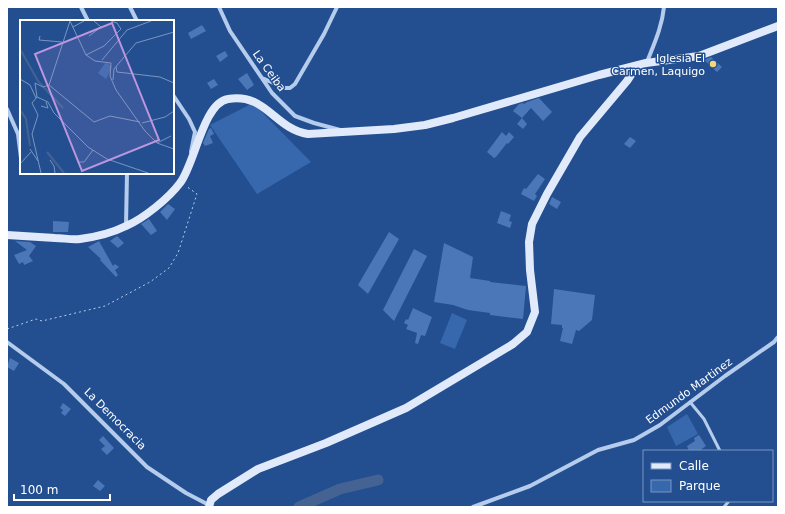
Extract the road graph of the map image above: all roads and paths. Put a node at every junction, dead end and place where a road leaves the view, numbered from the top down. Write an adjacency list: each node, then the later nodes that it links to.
1 (81, 7): 6 (street)
2 (130, 7): 7 (street)
3 (219, 7): 11 (street, La Ceiba)
4 (337, 7): 11 (street)
5 (664, 7): 9 (street)
6 (88, 20)
7 (136, 20)
8 (778, 26): 9 (street)
9 (646, 63): 10 (street)
10 (637, 66): 14 (street); 26 (street)
11 (262, 78): 14 (street, La Ceiba)
12 (174, 96): 16 (street)
13 (7, 109): 15 (street)
14 (348, 132): 16 (street)
15 (20, 150)
16 (189, 168): 18 (street)
17 (127, 174): 19 (street)
18 (181, 182): 19 (street); 21 (path)
19 (126, 226): 20 (street)
20 (7, 235)
21 (7, 329)
22 (778, 337): 24 (street, Edmundo Martinez)
23 (7, 342): 26 (street, La Democracia)
24 (690, 402): 25 (lane); 27 (street, Edmundo Martinez)
25 (720, 450)
26 (209, 506)
27 (473, 507)

